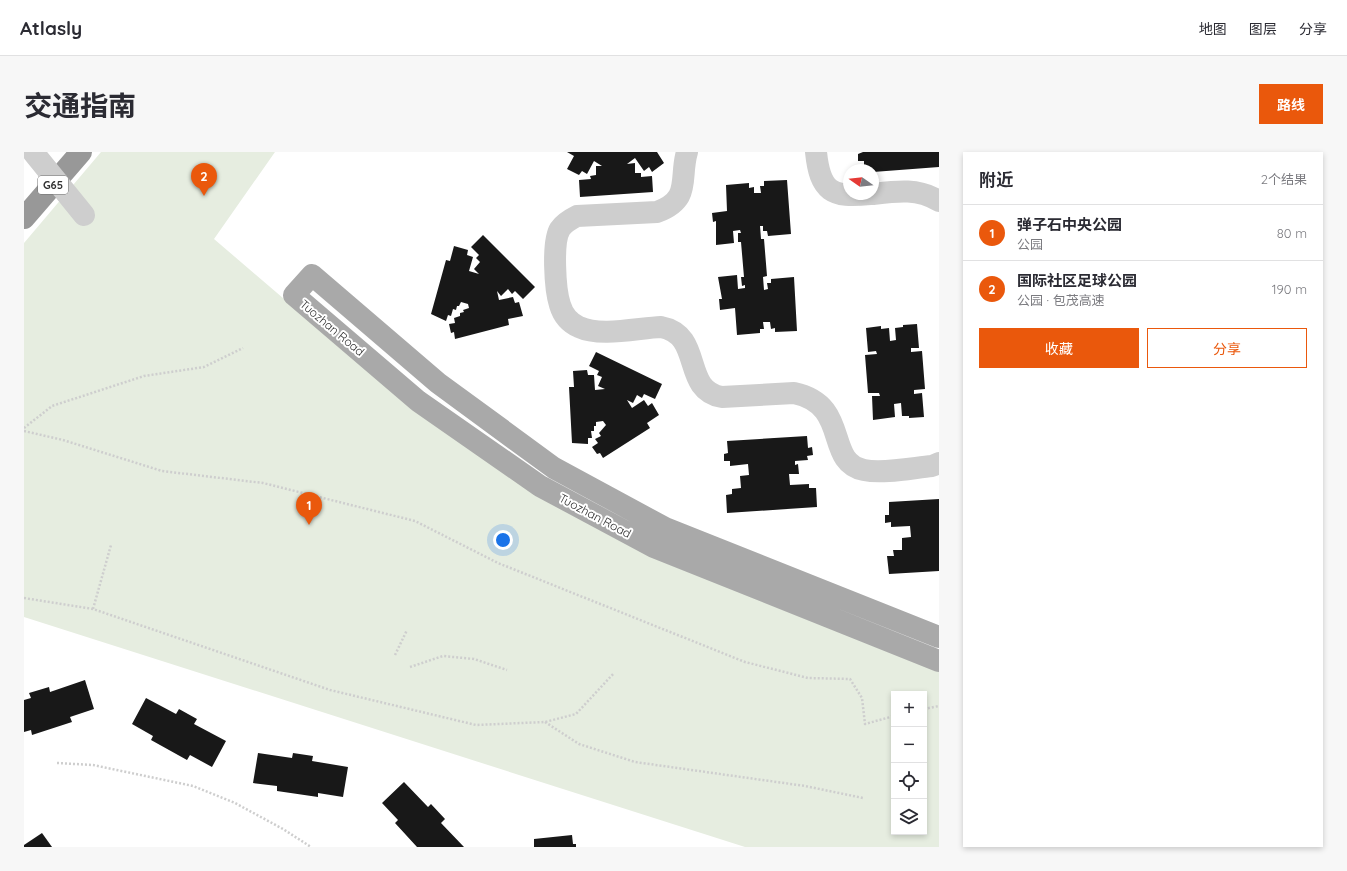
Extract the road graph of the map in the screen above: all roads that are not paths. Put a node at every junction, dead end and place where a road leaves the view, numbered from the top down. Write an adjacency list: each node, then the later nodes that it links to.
1 (33, 152): 8 (lane, bridge)
2 (81, 152): 9 (highway, G65)
3 (687, 152): 10 (lane)
4 (816, 152): 6 (lane)
5 (879, 193): 7 (lane)
6 (843, 195)
7 (939, 201)
8 (84, 215)
9 (24, 218)
10 (939, 463)
11 (939, 637): 12 (main road, Tuozhan Road)
12 (939, 661)

